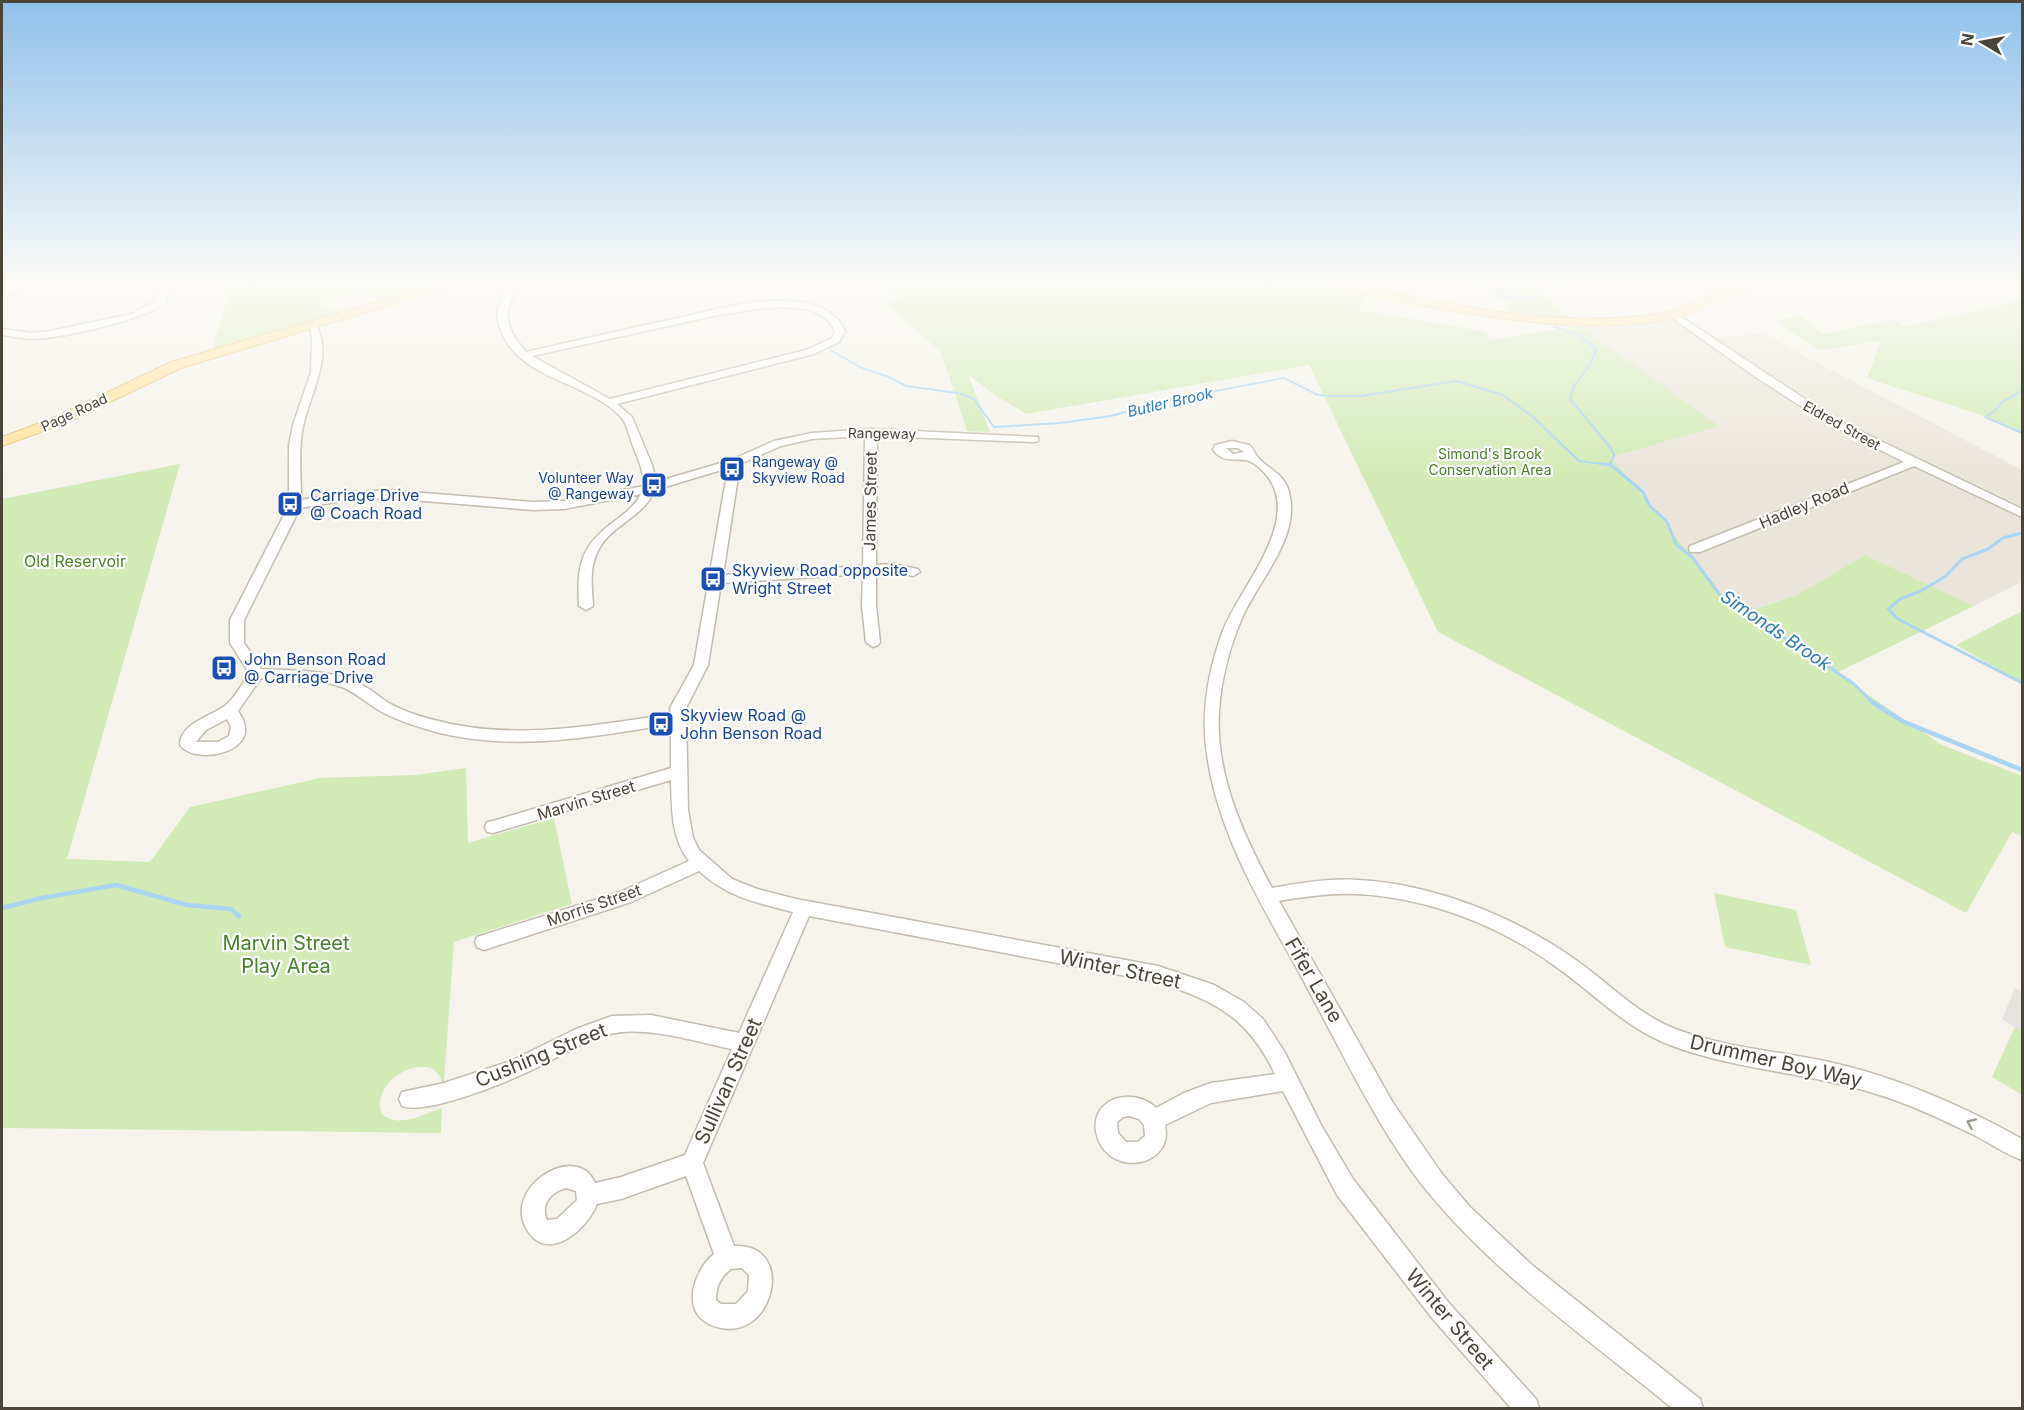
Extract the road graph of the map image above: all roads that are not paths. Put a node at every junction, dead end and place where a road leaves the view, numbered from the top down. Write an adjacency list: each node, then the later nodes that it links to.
1 (237, 347): 11 (main road, Page Road)
2 (317, 347): 16 (street)
3 (515, 347): 7 (street)
4 (561, 347): 7 (street)
5 (821, 347): 8 (street)
6 (1721, 347): 14 (street, Eldred Street)
7 (524, 355): 8 (street)
8 (611, 402): 15 (street)
9 (871, 432): 10 (street, Rangeway); 13 (street, Rangeway); 19 (street, James Street)
10 (1034, 439)
11 (2, 442)
12 (1249, 455): 30 (street, Fifer Lane)
13 (735, 462): 15 (street, Rangeway); 21 (street, Winter Street)
14 (1914, 462): 17 (street, Eldred Street); 18 (street, Hadley Road)
15 (648, 489): 16 (street, Rangeway); 22 (street)
16 (295, 505): 24 (street)
17 (2022, 513)
18 (1695, 549)
19 (869, 571): 20 (street); 21 (street); 23 (street, James Street)
20 (913, 572)
21 (714, 579): 26 (street, Winter Street)
22 (586, 606)
23 (873, 642)
24 (257, 673): 25 (street); 26 (street)
25 (229, 710)
26 (678, 718): 27 (street, Winter Street)
27 (678, 772): 28 (street, Marvin Street); 29 (street, Winter Street)
28 (493, 827)
29 (701, 863): 31 (street, Winter Street); 32 (street, Morris Street)
30 (1267, 896): 37 (street, Drummer Boy Way, one-way to 30); 42 (street, Fifer Lane)
31 (804, 907): 33 (street, Sullivan Street); 34 (street, Winter Street)
32 (484, 942)
33 (744, 1044): 35 (street, Cushing Street); 38 (street, Sullivan Street)
34 (1289, 1081): 36 (street); 41 (street, Winter Street)
35 (409, 1099)
36 (1154, 1120)
37 (2022, 1150)
38 (693, 1163): 39 (street); 40 (street, Sullivan Street)
39 (589, 1195)
40 (727, 1258)
41 (1527, 1408)
42 (1691, 1408)

